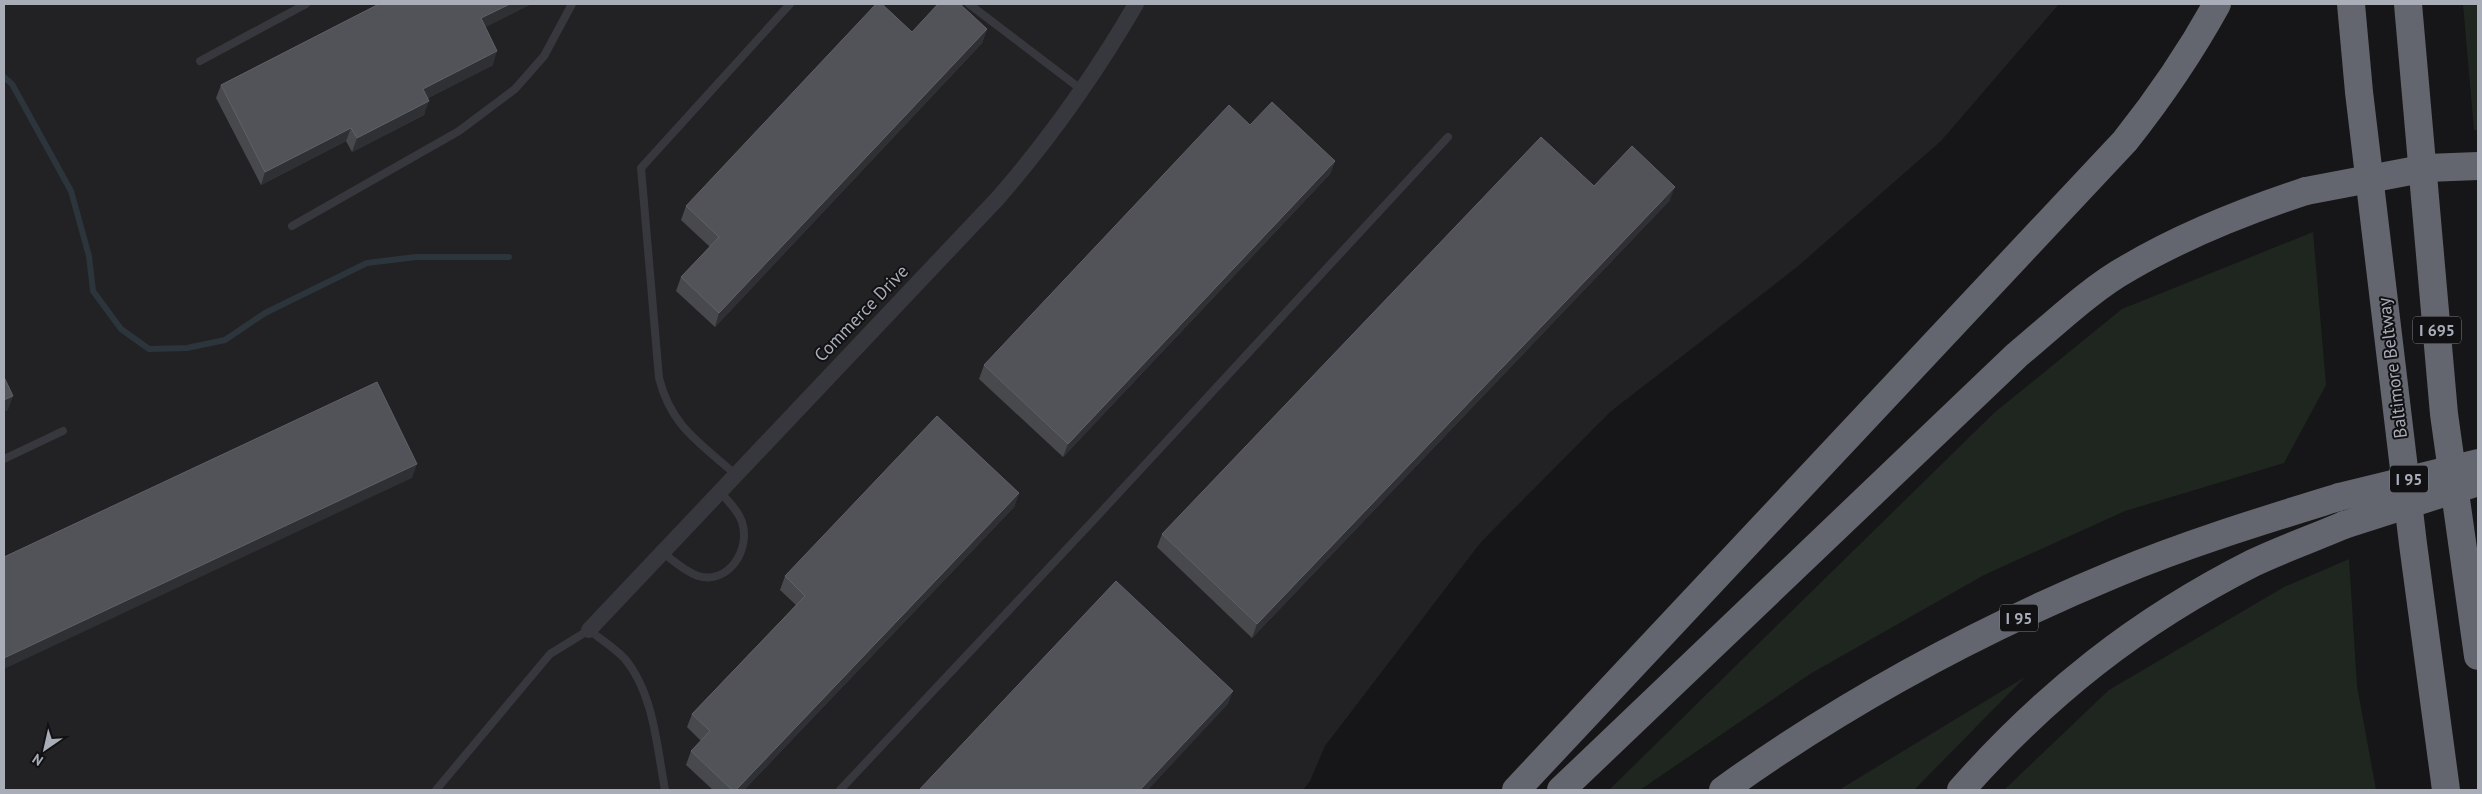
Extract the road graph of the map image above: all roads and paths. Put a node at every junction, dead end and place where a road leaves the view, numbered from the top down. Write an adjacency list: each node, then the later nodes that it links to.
1 (306, 4): 9 (lane)
2 (572, 4): 13 (lane)
3 (790, 4): 17 (lane)
4 (969, 4): 10 (lane)
5 (1136, 4): 10 (street, Commerce Drive)
6 (2217, 4): 26 (highway)
7 (2352, 4): 30 (highway, Baltimore Beltway / I 695)
8 (2408, 4): 22 (highway, I 695)
9 (200, 61)
10 (1082, 90): 17 (street, Commerce Drive)
11 (1448, 137): 25 (lane)
12 (2478, 166): 27 (highway, bridge)
13 (292, 226)
14 (63, 431): 15 (lane)
15 (4, 459)
16 (2478, 463): 28 (highway, I 95, bridge)
17 (735, 474): 19 (street, Commerce Drive)
18 (2478, 482): 29 (highway, bridge)
19 (719, 491): 20 (street, Commerce Drive); 20 (lane)
20 (662, 552): 21 (street, Commerce Drive)
21 (589, 630): 23 (lane); 24 (lane)
22 (2478, 656)
23 (436, 790)
24 (665, 790)
25 (840, 790)
26 (1516, 790)
27 (1561, 790)
28 (1723, 790)
29 (1961, 790)
30 (2446, 790)

